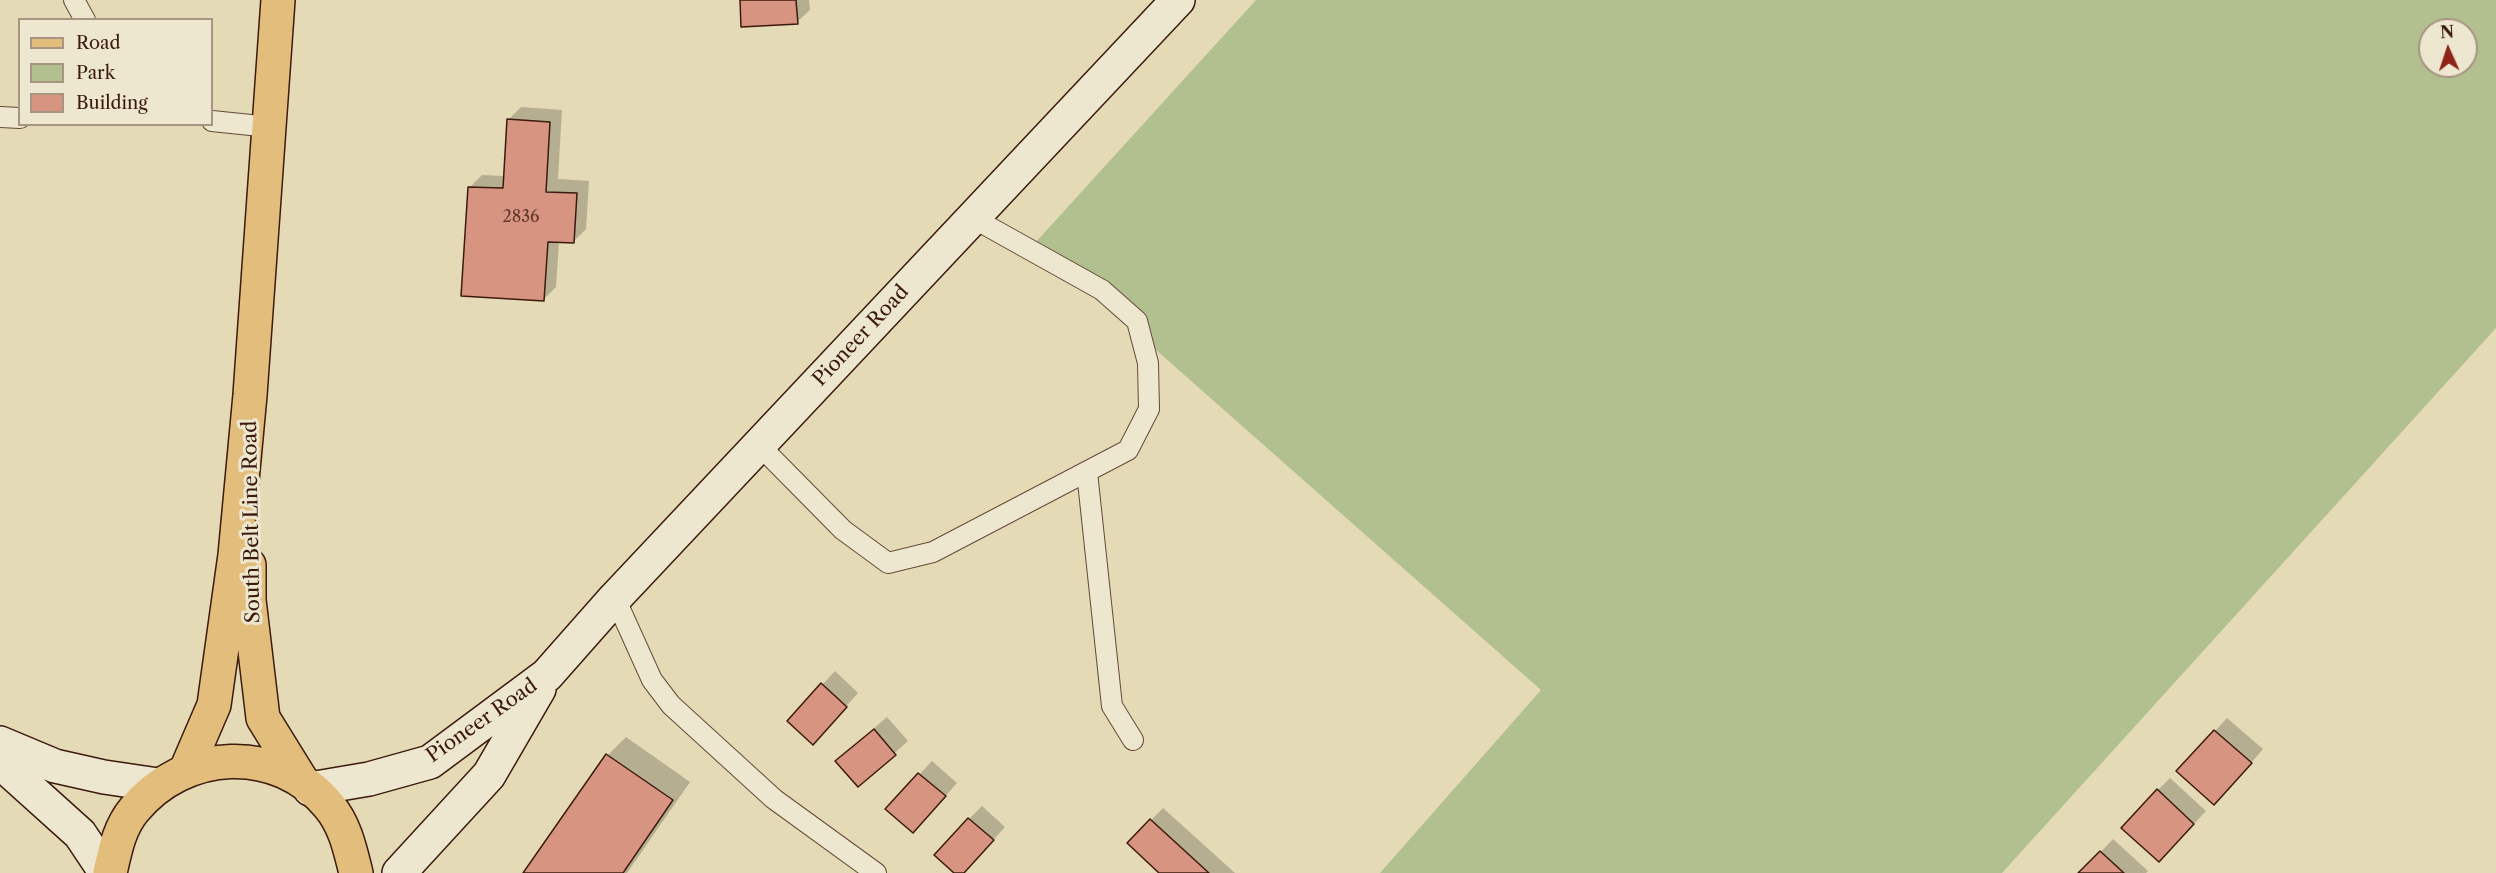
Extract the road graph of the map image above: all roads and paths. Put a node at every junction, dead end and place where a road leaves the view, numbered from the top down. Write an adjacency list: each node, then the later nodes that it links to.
1 (74, 0): 4 (lane)
2 (278, 0): 8 (main road, South Belt Line Road)
3 (1178, 0): 9 (main road, Pioneer Road)
4 (84, 18)
5 (0, 117): 6 (lane)
6 (18, 118)
7 (213, 121): 8 (lane)
8 (270, 127): 10 (main road, South Belt Line Road)
9 (973, 218): 11 (main road, Pioneer Road); 12 (lane)
10 (250, 395): 18 (main road, South Belt Line Road); 20 (main road, South Belt Line Road)
11 (759, 445): 12 (lane); 13 (main road, Pioneer Road)
12 (1087, 472): 15 (lane)
13 (615, 598): 14 (main road, Pioneer Road); 24 (lane)
14 (547, 675): 20 (main road, Pioneer Road); 23 (main road, Pioneer Road)
15 (1133, 740)
16 (0, 743): 19 (main road)
17 (0, 762): 21 (main road)
18 (186, 770): 19 (main road); 20 (main road)
19 (158, 785): 21 (main road)
20 (306, 785): 22 (main road)
21 (108, 873)
22 (356, 873)
23 (399, 873)
24 (876, 873)

